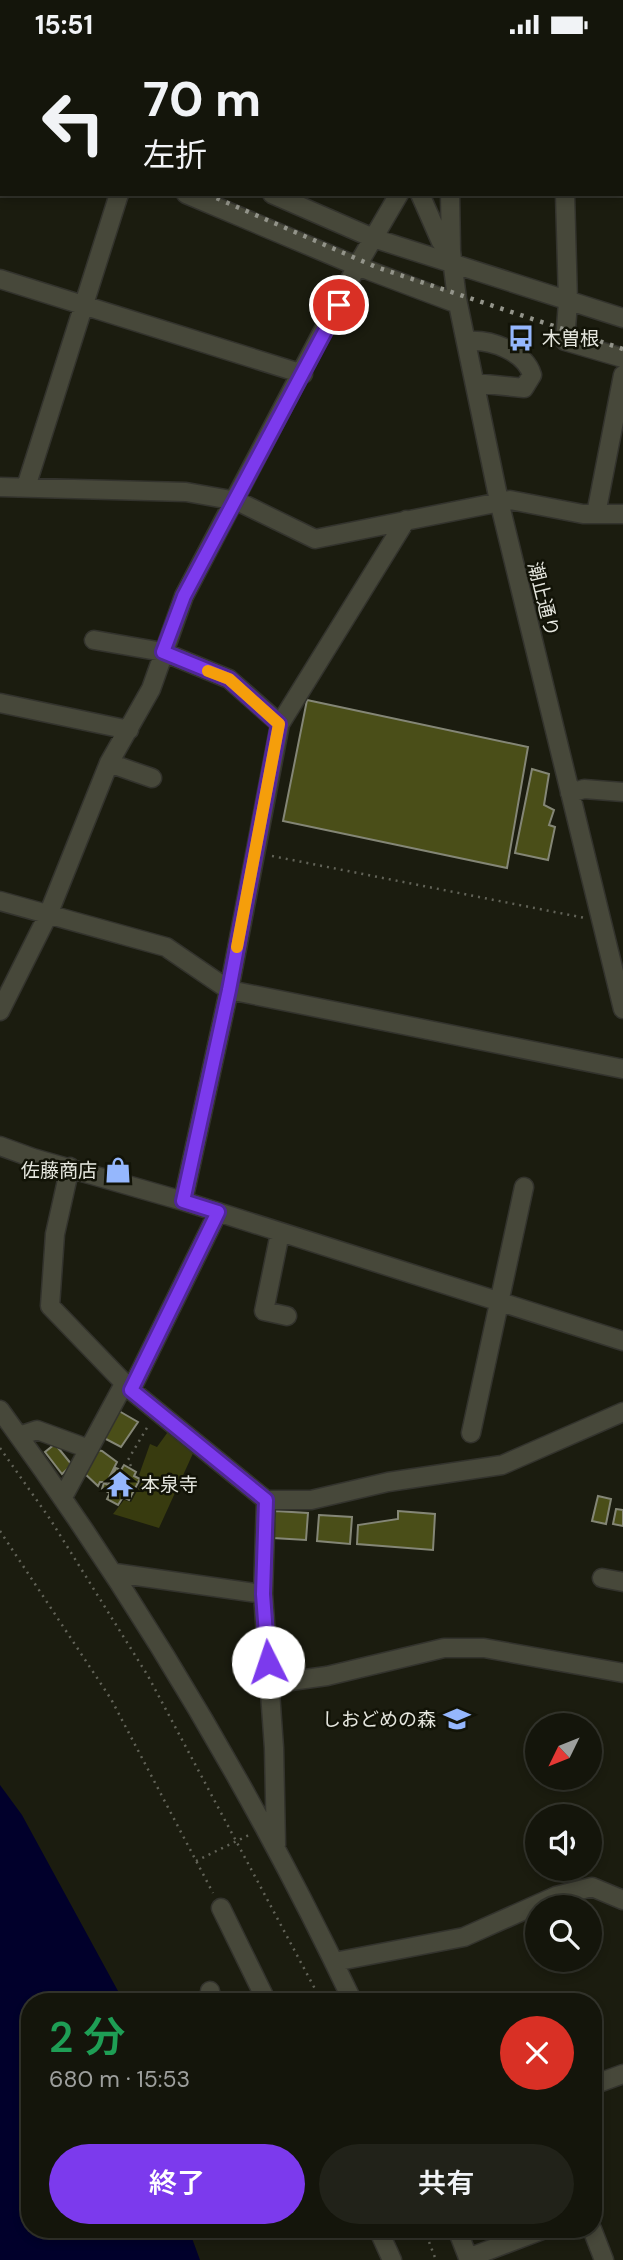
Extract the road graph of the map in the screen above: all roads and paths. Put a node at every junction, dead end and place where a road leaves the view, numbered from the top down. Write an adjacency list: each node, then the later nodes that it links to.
1 (118, 196): 15 (street)
2 (192, 196): 11 (street)
3 (277, 196): 8 (street)
4 (398, 196): 8 (street)
5 (421, 196): 9 (street)
6 (450, 196): 10 (street, 潮止通り)
7 (565, 196): 13 (street)
8 (373, 238): 10 (street); 11 (street)
9 (441, 242)
10 (453, 262): 13 (street); 14 (street, 潮止通り)
11 (357, 266): 14 (street); 19 (street)
12 (0, 279): 15 (street)
13 (568, 302): 16 (street); 18 (street)
14 (458, 304): 17 (street, 潮止通り)
15 (84, 306): 19 (street); 23 (street)
16 (623, 318)
17 (467, 341): 21 (street, 潮止通り); 21 (street)
18 (623, 358)
19 (303, 374): 24 (street)
20 (623, 375): 26 (street)
21 (475, 383): 25 (street, 潮止通り)
22 (0, 487): 23 (street)
23 (26, 487): 24 (street)
24 (237, 501): 28 (street); 30 (street)
25 (499, 501): 26 (street); 28 (street); 37 (street, 潮止通り)
26 (596, 514): 27 (street)
27 (623, 515)
28 (406, 520): 32 (street)
29 (94, 640): 30 (street)
30 (163, 652): 32 (street); 33 (street)
31 (0, 703): 33 (street)
32 (279, 724): 38 (street)
33 (129, 730): 34 (street)
34 (109, 763): 35 (street); 40 (street)
35 (152, 778)
36 (623, 792): 37 (street)
37 (570, 793): 41 (street, 潮止通り)
38 (255, 852): 41 (path); 42 (street)
39 (0, 901): 40 (street)
40 (48, 915): 42 (street); 44 (street)
41 (601, 921): 43 (street, 潮止通り)
42 (229, 990): 45 (street); 49 (street)
43 (623, 1009)
44 (0, 1011)
45 (623, 1069)
46 (0, 1146): 47 (street)
47 (70, 1167): 49 (street); 55 (street)
48 (524, 1187): 52 (street)
49 (183, 1201): 50 (street)
50 (218, 1212): 51 (street); 55 (street)
51 (280, 1233): 52 (street); 53 (street)
52 (497, 1303): 54 (street); 59 (street)
53 (287, 1316)
54 (623, 1341)
55 (128, 1387): 57 (street); 62 (street)
56 (0, 1409): 60 (street)
57 (156, 1411): 63 (path); 65 (street)
58 (623, 1412): 65 (street)
59 (471, 1433)
60 (19, 1436): 62 (street); 64 (street)
61 (0, 1448): 74 (path)
62 (89, 1449): 64 (street)
63 (131, 1467)
64 (63, 1497): 67 (street)
65 (266, 1500): 70 (street)
66 (0, 1531): 76 (path)
67 (115, 1573): 70 (street); 73 (street)
68 (602, 1578): 69 (street)
69 (623, 1582)
70 (263, 1594): 72 (street)
71 (623, 1674): 72 (street)
72 (269, 1684): 75 (street)
73 (264, 1827): 74 (path); 75 (street)
74 (237, 1841): 76 (path); 81 (path)
75 (276, 1848): 79 (street)
76 (196, 1861): 78 (path)
77 (623, 1900): 79 (street)
78 (221, 1908): 80 (street)
79 (334, 1962): 82 (street)
80 (263, 1993)
81 (316, 1993)
82 (349, 1993)
83 (623, 2074): 84 (street)
84 (602, 2082)
85 (382, 2238): 92 (street)
86 (427, 2238): 93 (path)
87 (461, 2238): 91 (street)
88 (531, 2238): 90 (street)
89 (595, 2238): 94 (street)
90 (508, 2252): 91 (street)
91 (469, 2259)
92 (392, 2260)
93 (436, 2260)
94 (604, 2260)

